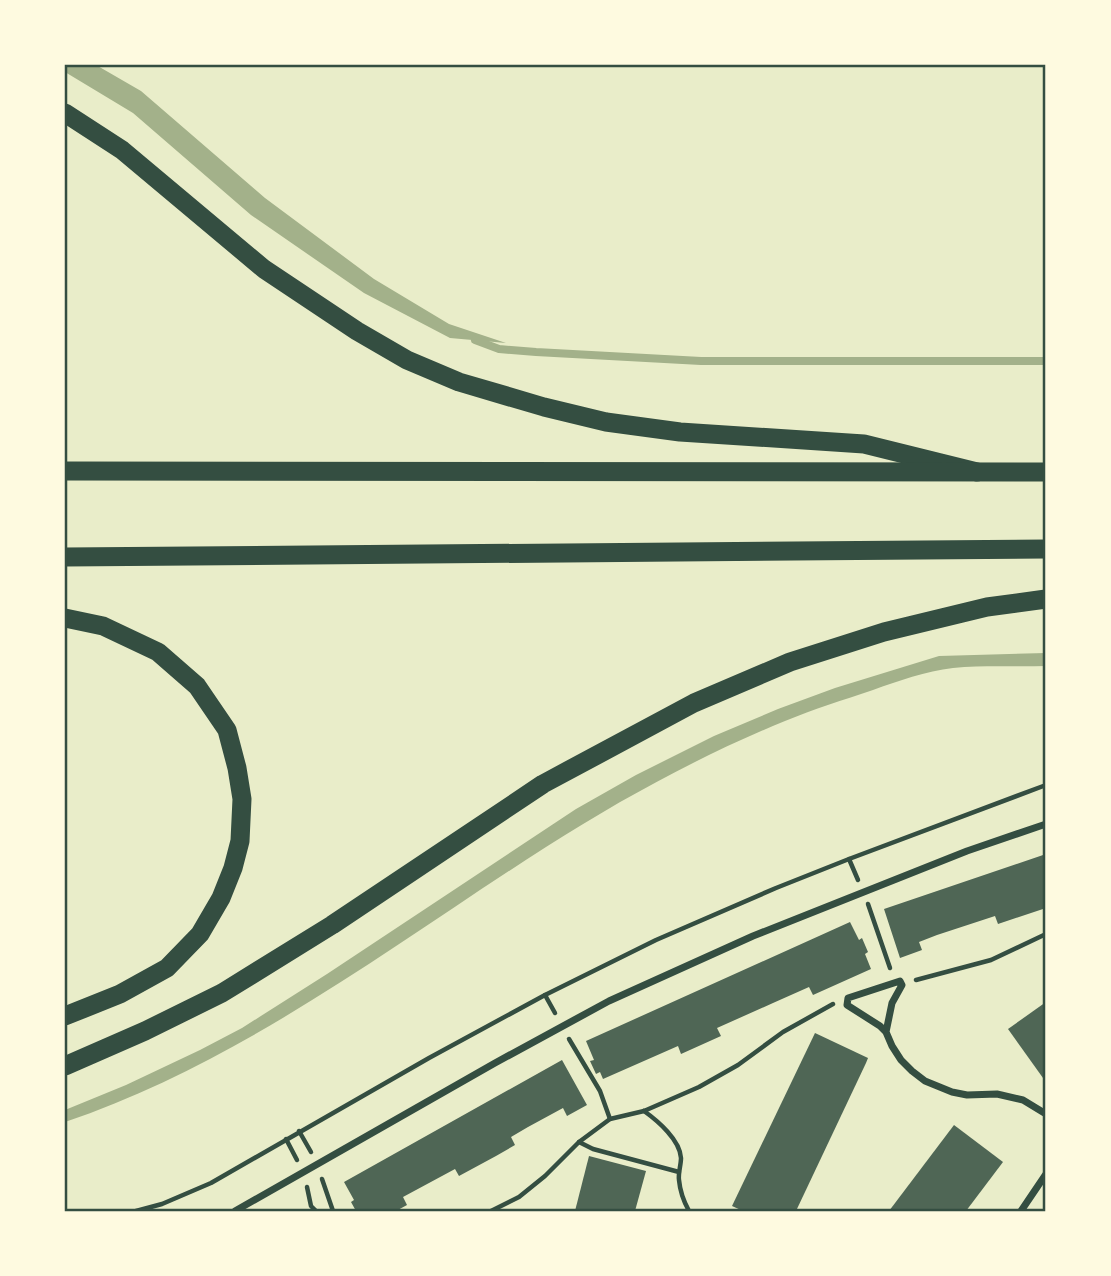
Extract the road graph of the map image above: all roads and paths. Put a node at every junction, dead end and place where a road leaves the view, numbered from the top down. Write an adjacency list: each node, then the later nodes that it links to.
1 (65, 113): 3 (highway)
2 (65, 471): 3 (highway)
3 (977, 472): 4 (highway)
4 (1046, 472)
5 (1046, 549): 6 (highway)
6 (65, 557)
7 (1046, 599): 21 (highway)
8 (65, 618): 18 (highway)
9 (1046, 785): 11 (path)
10 (1046, 824): 35 (street)
11 (849, 859): 12 (path); 25 (path)
12 (857, 878)
13 (873, 918): 15 (path)
14 (1046, 934): 16 (path)
15 (889, 967)
16 (902, 985): 17 (street); 19 (street)
17 (848, 999): 19 (street); 22 (path)
18 (65, 1016)
19 (886, 1032): 23 (street)
20 (576, 1053): 24 (path)
21 (65, 1066)
22 (644, 1111): 24 (path); 30 (path)
23 (1046, 1114)
24 (610, 1119): 27 (path)
25 (299, 1131): 26 (path); 28 (path)
26 (286, 1139): 29 (path); 34 (path)
27 (579, 1142): 30 (path); 38 (path)
28 (310, 1150)
29 (296, 1158)
30 (679, 1172): 39 (path)
31 (1046, 1174): 40 (street)
32 (327, 1197): 37 (path)
33 (311, 1206): 36 (path)
34 (136, 1211)
35 (235, 1211)
36 (316, 1211)
37 (332, 1211)
38 (491, 1211)
39 (689, 1211)
40 (1021, 1211)

